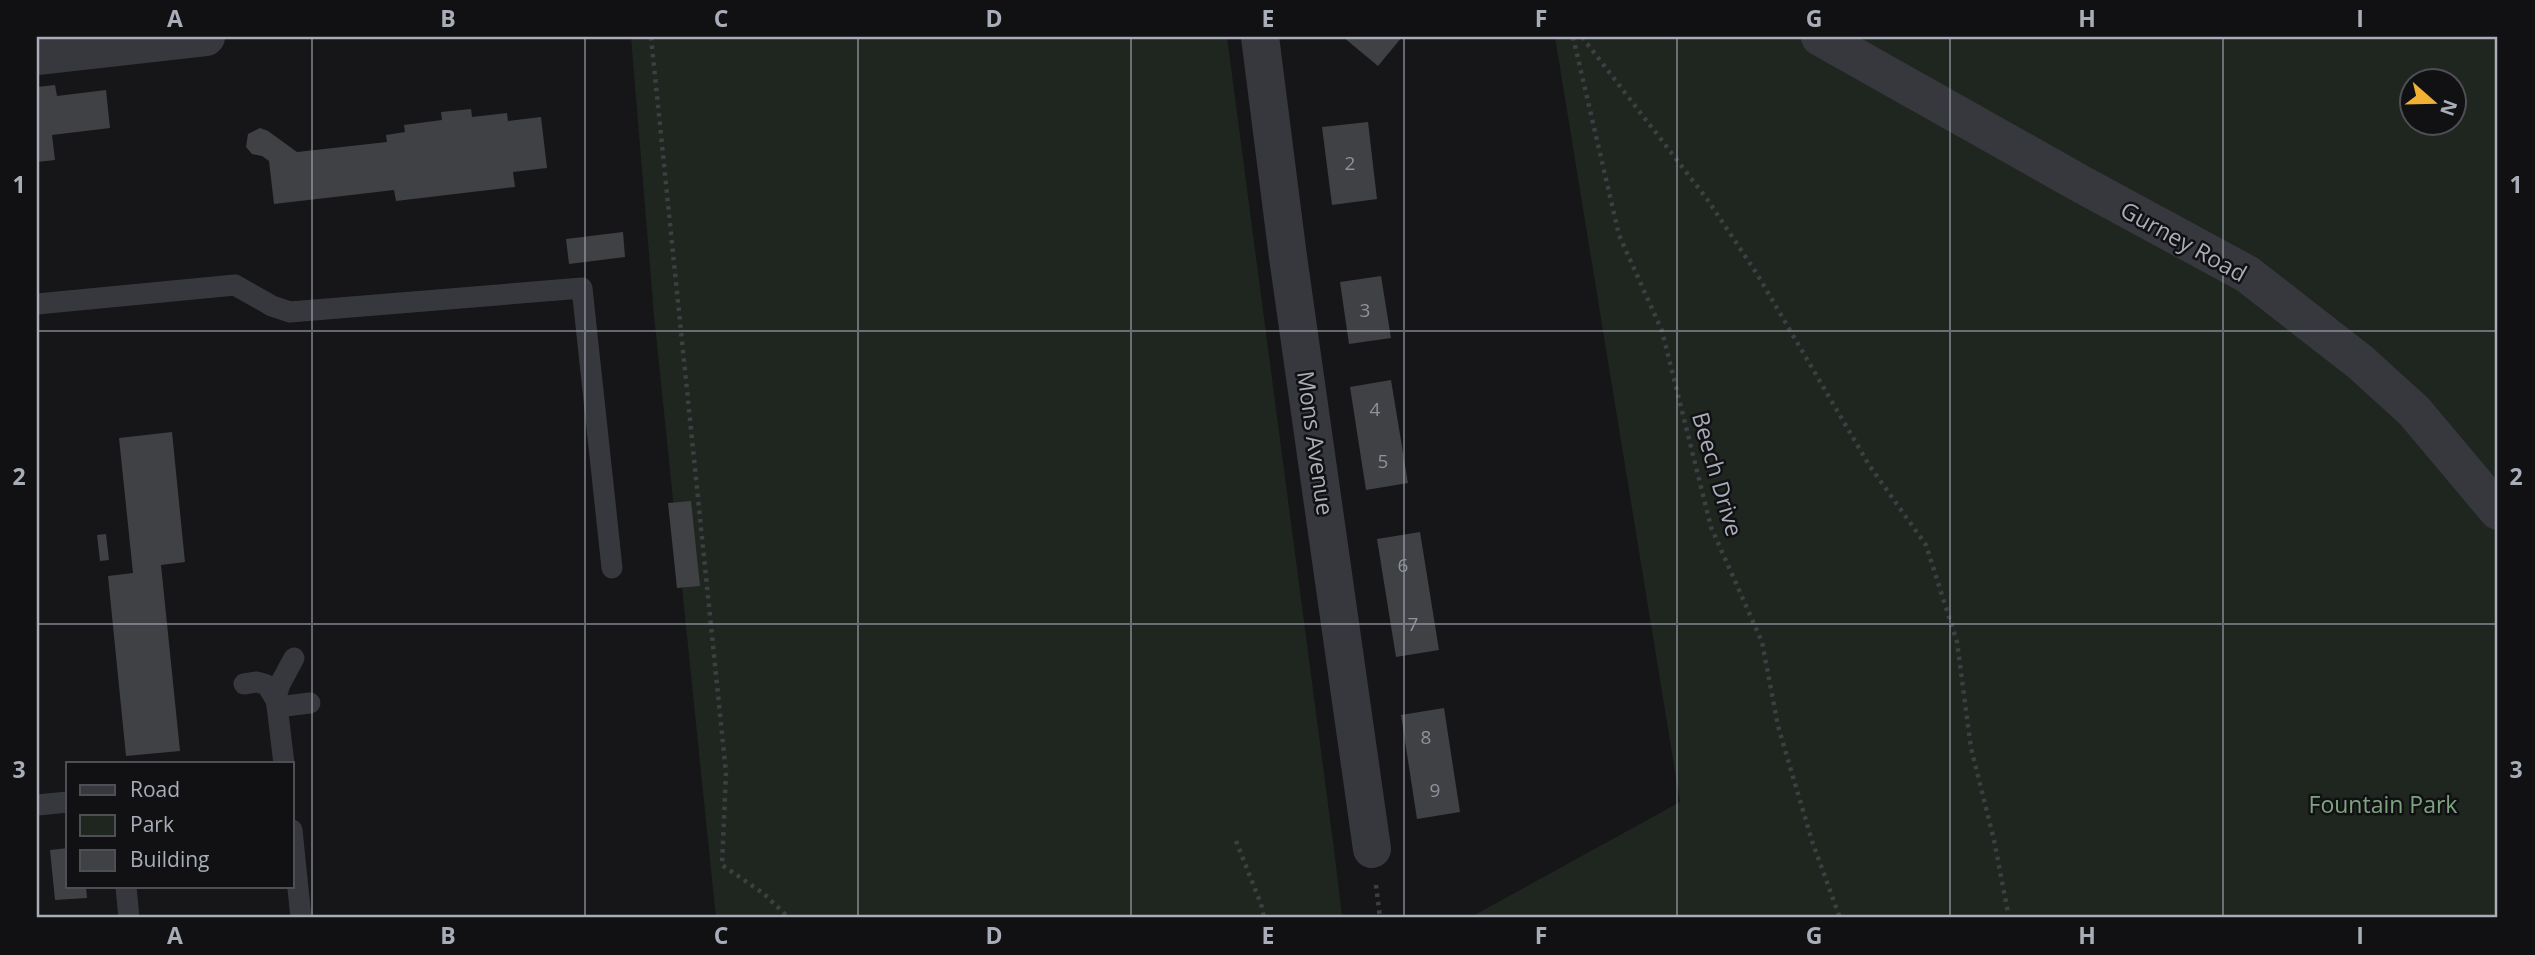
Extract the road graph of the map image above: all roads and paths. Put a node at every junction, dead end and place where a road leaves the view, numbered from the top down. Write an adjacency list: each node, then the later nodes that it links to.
1 (206, 37): 7 (street)
2 (650, 37): 24 (path)
3 (1260, 37): 19 (street, Mons Avenue)
4 (1573, 37): 26 (path, Beech Drive)
5 (1582, 37): 27 (path)
6 (1820, 37): 9 (street, Gurney Road)
7 (37, 56)
8 (37, 304): 10 (lane)
9 (2498, 511)
10 (612, 568)
11 (294, 658): 13 (lane)
12 (244, 684): 13 (lane)
13 (277, 703): 14 (lane); 15 (lane)
14 (310, 703)
15 (284, 762)
16 (66, 802): 17 (lane)
17 (37, 806)
18 (1237, 841): 25 (path)
19 (1373, 849)
20 (294, 850): 23 (lane)
21 (126, 888): 22 (lane)
22 (128, 918)
23 (301, 918)
24 (789, 918)
25 (1264, 918)
26 (1840, 918)
27 (2009, 918)

